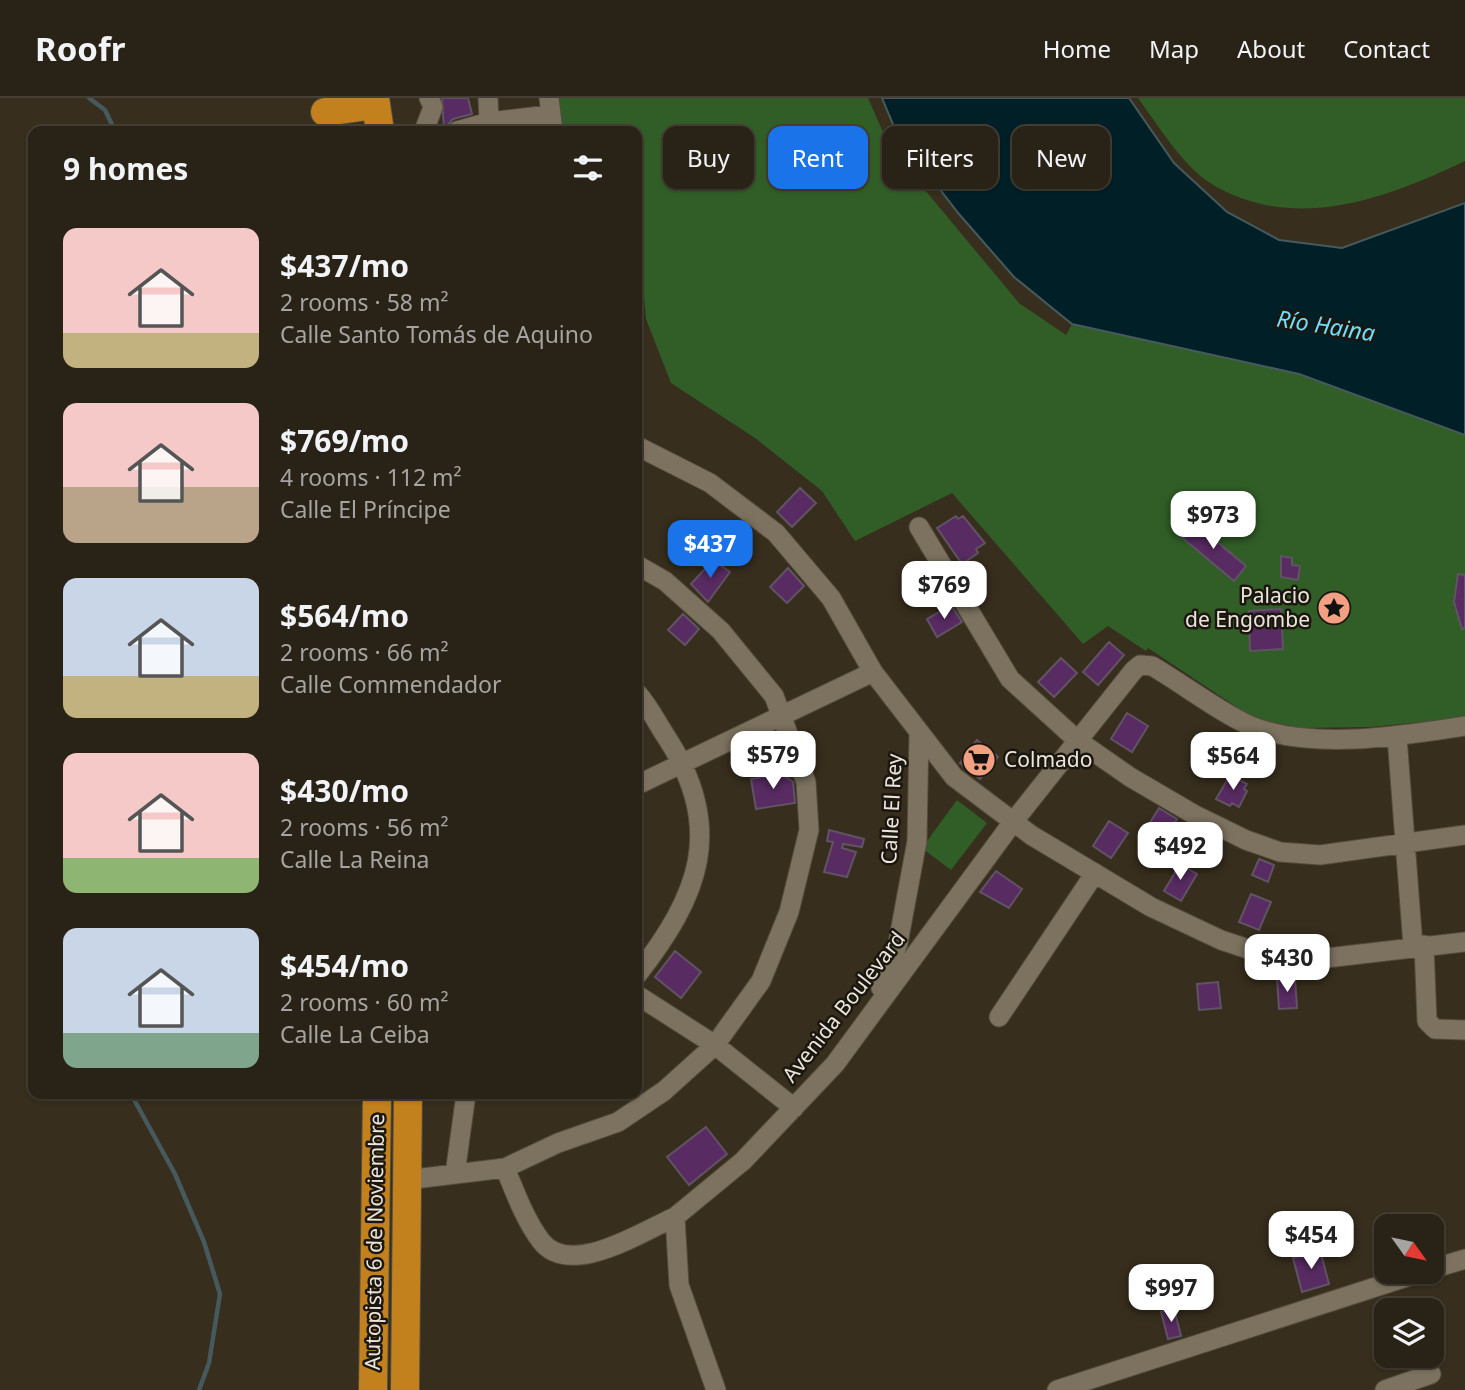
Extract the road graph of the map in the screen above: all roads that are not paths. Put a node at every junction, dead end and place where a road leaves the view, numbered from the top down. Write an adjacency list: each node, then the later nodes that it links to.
1 (429, 98): 7 (street)
2 (488, 98): 6 (street)
3 (377, 111): 4 (highway)
4 (325, 114)
5 (550, 115): 6 (street)
6 (489, 122): 8 (street)
7 (426, 126)
8 (475, 126)
9 (642, 449): 12 (street)
10 (919, 527): 18 (street)
11 (642, 568): 14 (street)
12 (873, 672): 14 (street); 16 (street)
13 (642, 701): 19 (street)
14 (780, 716): 19 (street); 32 (street)
15 (1465, 726): 17 (street)
16 (919, 732): 21 (street); 29 (street, Calle El Rey)
17 (1397, 737): 18 (street, Avenida Boulevard); 23 (street)
18 (1077, 740): 21 (street, Avenida Boulevard); 23 (street)
19 (684, 764): 20 (street); 27 (street)
20 (642, 783)
21 (1013, 822): 24 (street); 29 (street, Avenida Boulevard)
22 (1465, 835): 23 (street)
23 (1405, 843): 26 (street)
24 (1095, 873): 26 (street); 30 (street)
25 (1465, 942): 26 (street)
26 (1418, 946): 31 (street)
27 (642, 968)
28 (642, 998): 32 (street)
29 (873, 1009): 36 (street, Avenida Boulevard)
30 (999, 1017)
31 (1465, 1030)
32 (715, 1045): 36 (street); 37 (street)
33 (377, 1099): 45 (highway, Autopista 6 de Noviembre)
34 (408, 1099): 39 (highway, Autopista 6 de Noviembre)
35 (465, 1099): 38 (street)
36 (794, 1108): 40 (street, Avenida Boulevard)
37 (505, 1168): 38 (street); 40 (street, Avenida Boulevard)
38 (455, 1174): 39 (street)
39 (406, 1180): 46 (highway, Autopista 6 de Noviembre)
40 (676, 1217): 47 (street)
41 (1465, 1259): 42 (street)
42 (1444, 1265)
43 (1385, 1284): 48 (street)
44 (1430, 1374): 49 (street)
45 (373, 1390)
46 (404, 1390)
47 (716, 1390)
48 (1057, 1390)
49 (1385, 1390)

